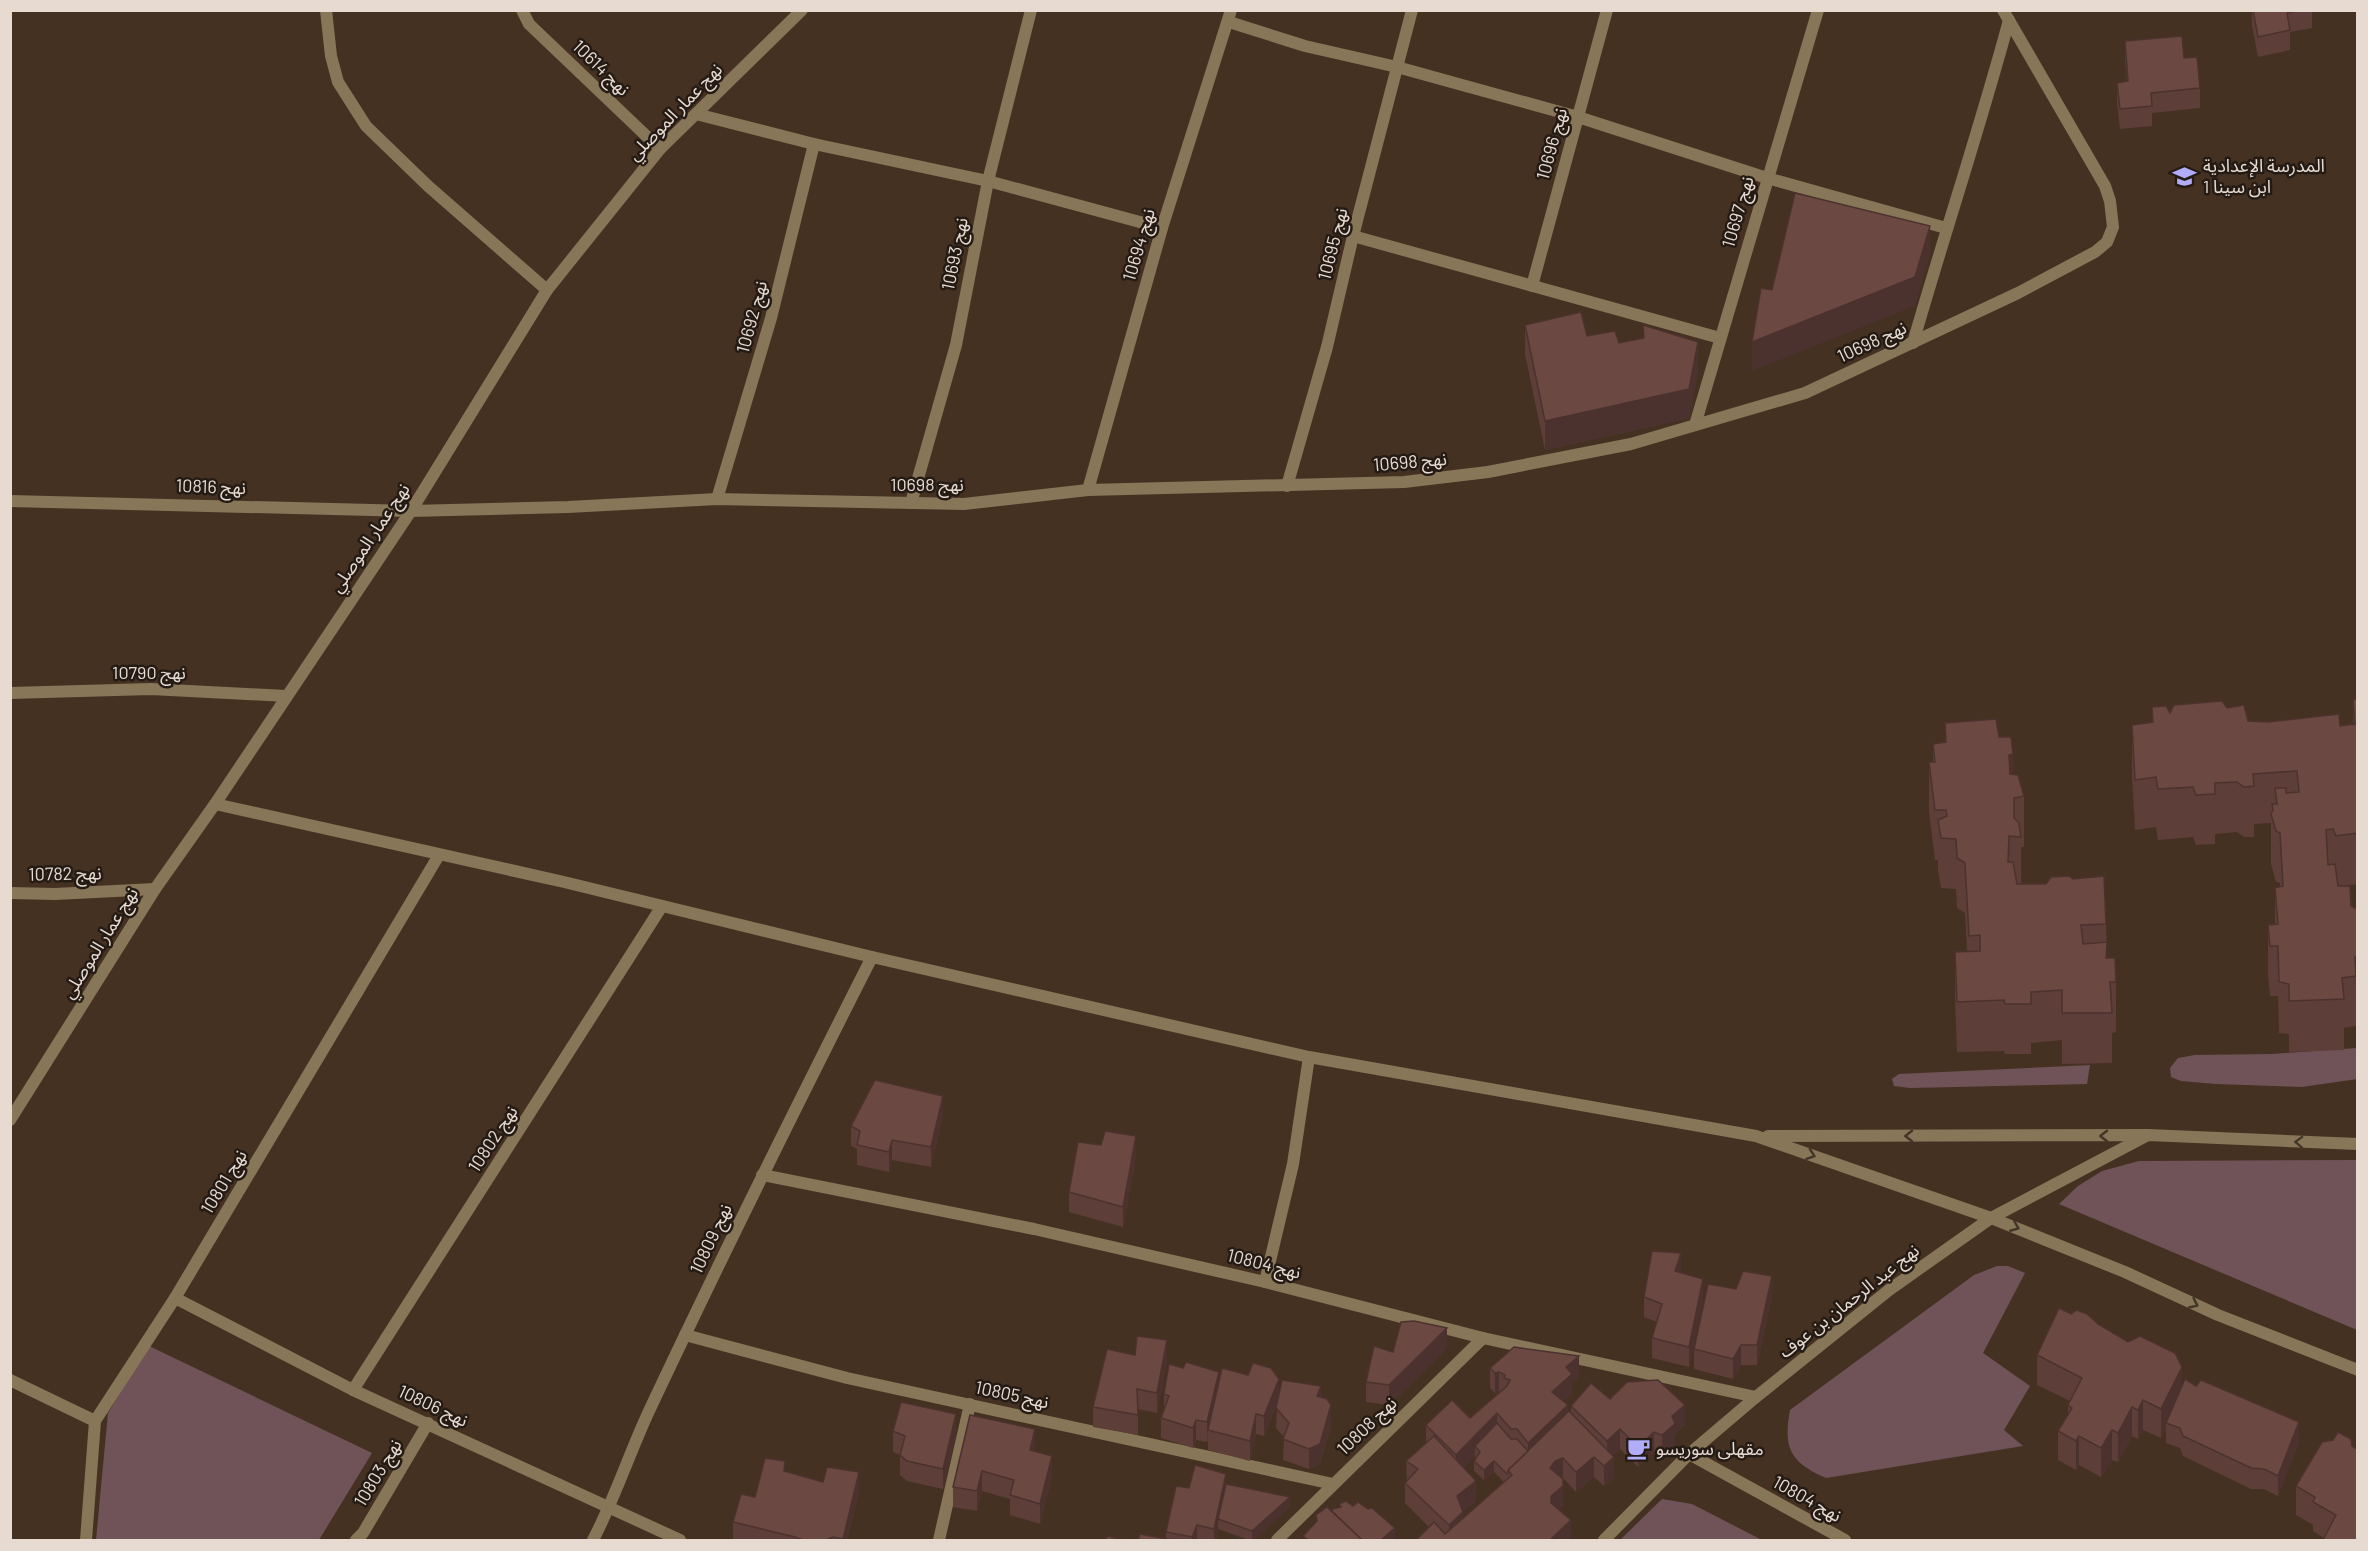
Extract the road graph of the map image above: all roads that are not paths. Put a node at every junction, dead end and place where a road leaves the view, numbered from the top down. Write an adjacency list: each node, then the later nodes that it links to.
1 (326, 10): 21 (street)
2 (522, 10): 14 (street, نهج 10614)
3 (802, 10): 11 (street, نهج عمار الموصلي)
4 (1031, 10): 16 (street, نهج 10693)
5 (1412, 10): 10 (street, نهج 10695)
6 (1607, 10): 12 (street, نهج 10696)
7 (1818, 10): 15 (street, نهج 10697)
8 (2006, 15): 18 (street); 23 (street, نهج 10698)
9 (1230, 16): 10 (street); 17 (street, نهج 10694)
10 (1397, 67): 12 (street); 19 (street, نهج 10695)
11 (696, 114): 13 (street); 14 (street, نهج عمار الموصلي)
12 (1578, 117): 15 (street); 20 (street, نهج 10696)
13 (814, 144): 16 (street); 27 (street, نهج 10692)
14 (660, 149): 21 (street, نهج عمار الموصلي)
15 (1767, 178): 18 (street); 22 (street, نهج 10697)
16 (988, 182): 17 (street); 29 (street, نهج 10693)
17 (1162, 228): 26 (street, نهج 10694)
18 (1946, 228): 23 (street)
19 (1353, 236): 20 (street); 25 (street, نهج 10695)
20 (1532, 286): 22 (street)
21 (547, 290): 30 (street, نهج عمار الموصلي)
22 (1720, 339): 24 (street, نهج 10697)
23 (1913, 343): 24 (street, نهج 10698)
24 (1695, 425): 25 (street, نهج 10698)
25 (1287, 486): 26 (street, نهج 10698)
26 (1088, 490): 29 (street, نهج 10698)
27 (717, 499): 29 (street, نهج 10698); 30 (street, نهج 10698)
28 (10, 501): 30 (street, نهج 10816)
29 (911, 503)
30 (411, 511): 32 (street, نهج عمار الموصلي)
31 (10, 693): 32 (street, نهج 10790)
32 (286, 696): 33 (street, نهج عمار الموصلي)
33 (214, 804): 34 (street); 35 (street, نهج عمار الموصلي)
34 (439, 855): 37 (street); 47 (street, نهج 10801)
35 (155, 889): 36 (street, نهج 10782); 40 (street, نهج عمار الموصلي)
36 (10, 893)
37 (662, 906): 38 (street); 52 (street, نهج 10802)
38 (872, 957): 39 (street); 44 (street, نهج 10809)
39 (1309, 1057): 42 (street); 46 (street)
40 (12, 1115)
41 (2148, 1135): 42 (street, one-way to 42); 43 (street, one-way to 41); 45 (street, نهج عبد الرحمان بن عوف)
42 (1756, 1136): 45 (street, one-way to 45)
43 (2358, 1144)
44 (762, 1175): 46 (street, نهج 10804); 48 (street, نهج 10809)
45 (1991, 1218): 50 (street, one-way to 50); 53 (street, نهج عبد الرحمان بن عوف)
46 (1265, 1282): 49 (street, نهج 10804)
47 (175, 1298): 52 (street, نهج 10806); 55 (street, نهج 10801)
48 (685, 1335): 54 (street, نهج 10805); 59 (street, نهج 10809)
49 (1484, 1338): 53 (street, نهج 10804); 58 (street, نهج 10808)
50 (2358, 1370)
51 (10, 1380): 55 (street)
52 (353, 1390): 56 (street, نهج 10806)
53 (1756, 1397): 57 (street, نهج عبد الرحمان بن عوف)
54 (970, 1404): 58 (street, نهج 10805); 64 (street)
55 (95, 1421): 60 (street, نهج 10801)
56 (429, 1424): 59 (street, نهج 10806); 61 (street, نهج 10803)
57 (1689, 1454): 66 (street, نهج عبد الرحمان بن عوف); 67 (street, نهج 10804)
58 (1334, 1484): 65 (street, نهج 10808)
59 (610, 1508): 62 (street, نهج 10809); 63 (street, نهج 10806)
60 (86, 1540)
61 (356, 1540)
62 (594, 1540)
63 (680, 1540)
64 (939, 1540)
65 (1277, 1540)
66 (1605, 1540)
67 (1845, 1540)

